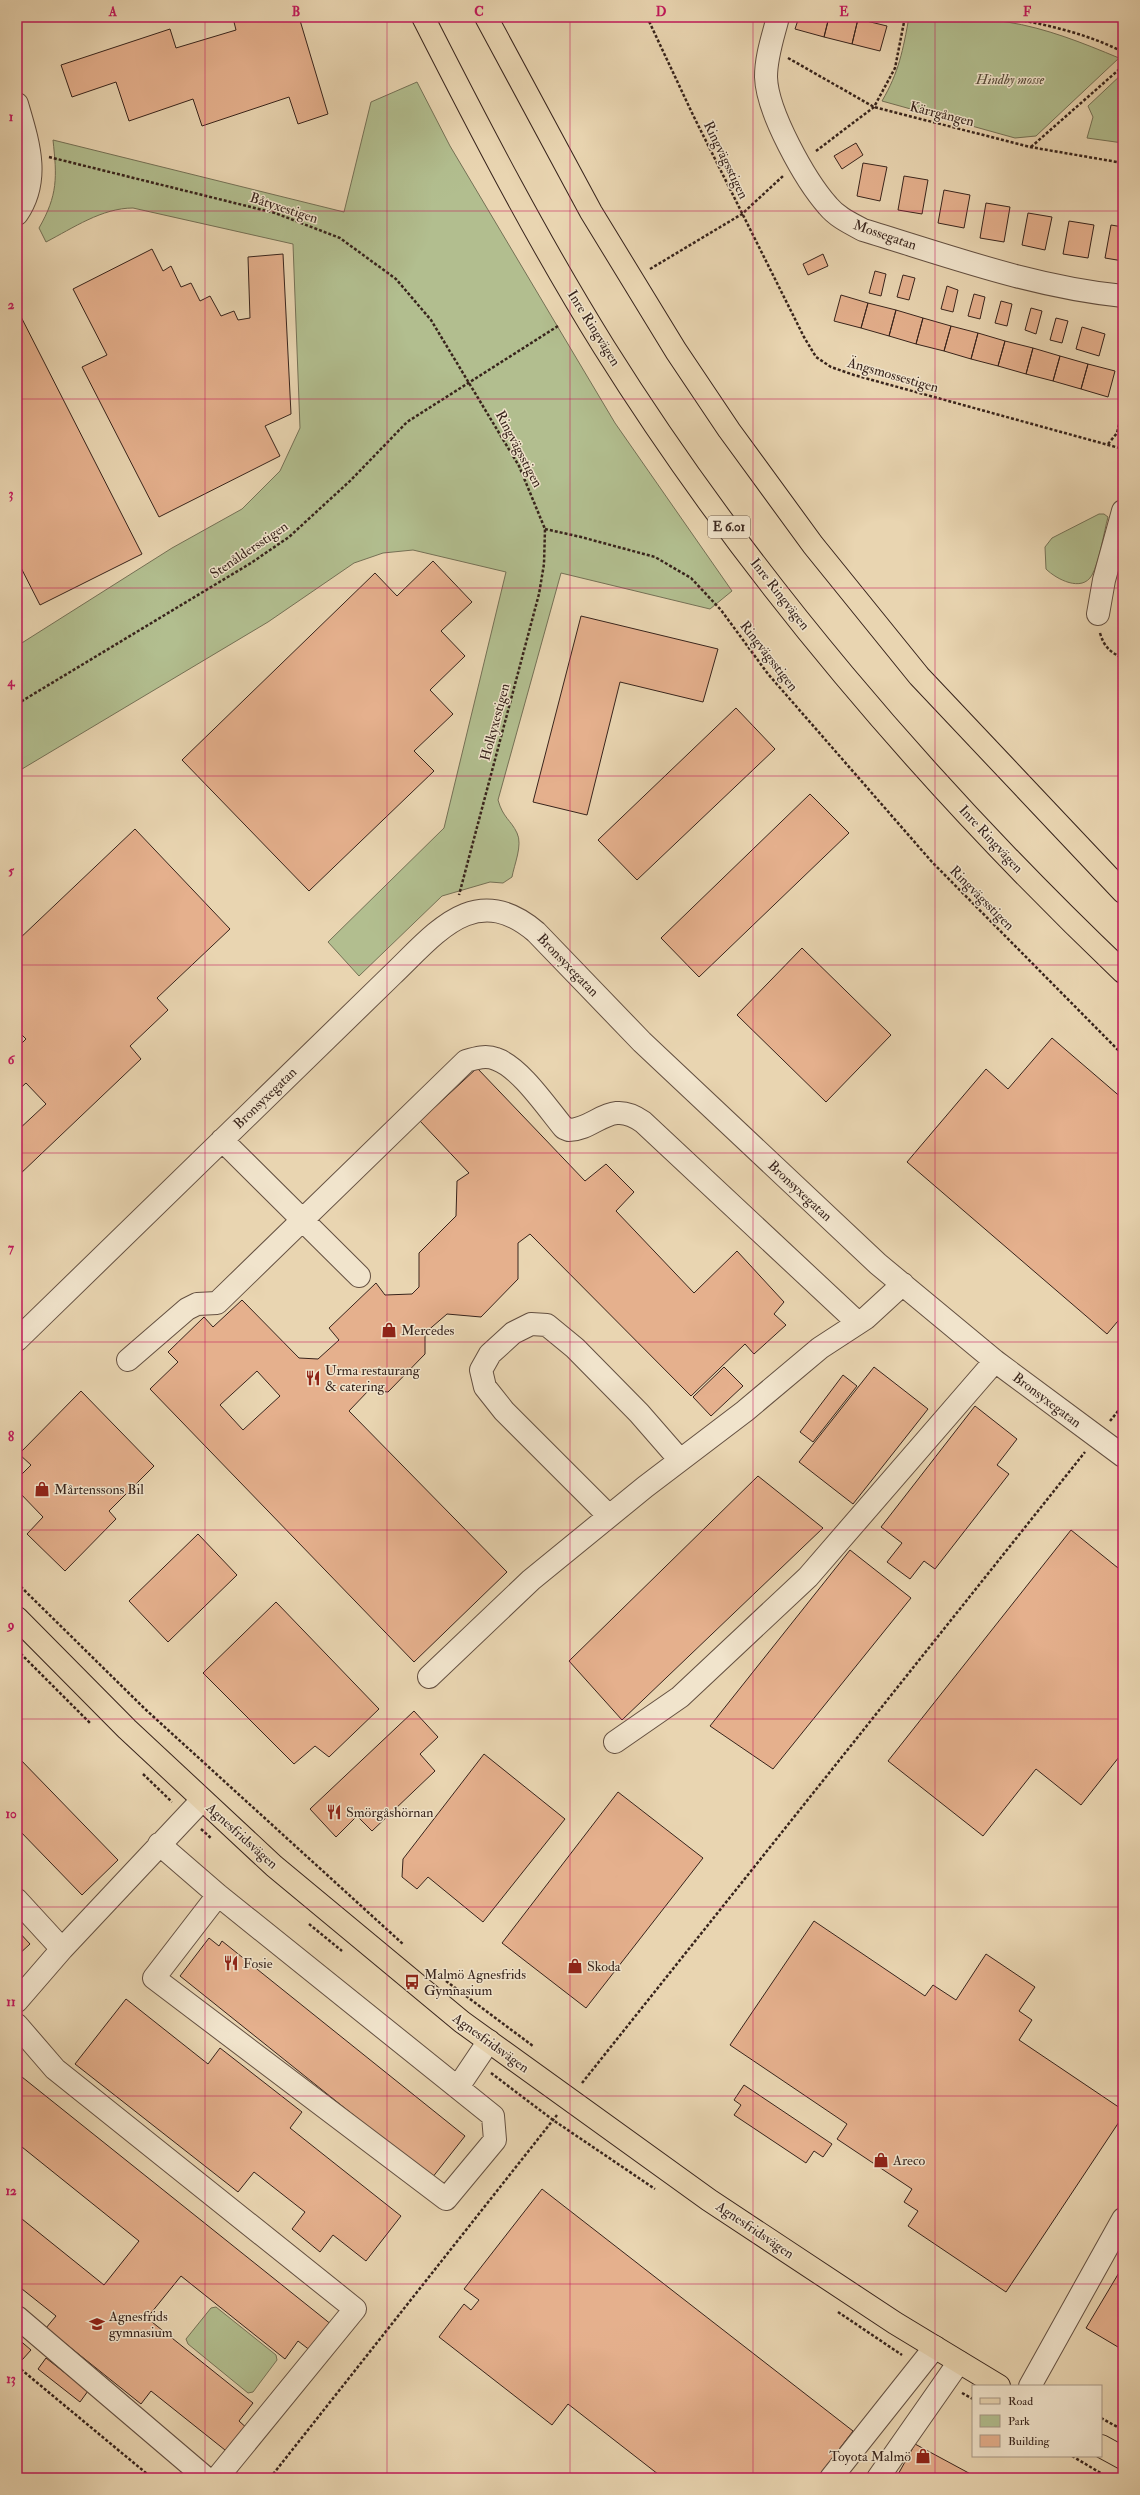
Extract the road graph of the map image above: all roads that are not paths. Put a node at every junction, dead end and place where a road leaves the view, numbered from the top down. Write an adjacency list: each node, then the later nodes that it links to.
1 (423, 17): 10 (main road, Inre Ringvägen / E 6.01)
2 (486, 17): 9 (main road)
3 (778, 17): 6 (street, Mossegatan)
4 (17, 104): 5 (street)
5 (17, 214)
6 (1123, 296)
7 (1123, 511): 8 (street)
8 (1098, 614)
9 (1123, 892)
10 (1123, 972)
11 (222, 1140): 12 (street); 14 (street, Bronsyxegatan); 16 (street, Bronsyxegatan)
12 (301, 1218): 13 (street); 15 (street); 17 (street)
13 (359, 1276)
14 (902, 1284): 15 (street); 18 (street, Bronsyxegatan)
15 (858, 1324): 20 (street)
16 (17, 1340)
17 (128, 1360)
18 (995, 1361): 19 (street, Bronsyxegatan); 24 (street)
19 (1123, 1456)
20 (680, 1460): 21 (street); 21 (street)
21 (610, 1516): 23 (street)
22 (17, 1618): 25 (main road, Agnesfridsvägen)
23 (429, 1677)
24 (615, 1742)
25 (202, 1800): 26 (street); 32 (main road, Agnesfridsvägen)
26 (159, 1844): 27 (street); 29 (street)
27 (218, 1895): 33 (street); 33 (street)
28 (17, 1900): 29 (street)
29 (62, 1949): 30 (street)
30 (17, 2001)
31 (17, 2025): 43 (street)
32 (489, 2041): 33 (street); 36 (main road, Agnesfridsvägen)
33 (458, 2087)
34 (1123, 2219): 39 (street)
35 (17, 2317): 42 (street)
36 (935, 2347): 37 (main road, Agnesfridsvägen); 44 (street)
37 (959, 2362): 38 (main road, Agnesfridsvägen); 45 (street)
38 (997, 2385)
39 (1031, 2385)
40 (1102, 2447): 41 (main road)
41 (1123, 2458)
42 (206, 2478)
43 (217, 2478)
44 (831, 2478)
45 (878, 2478)

